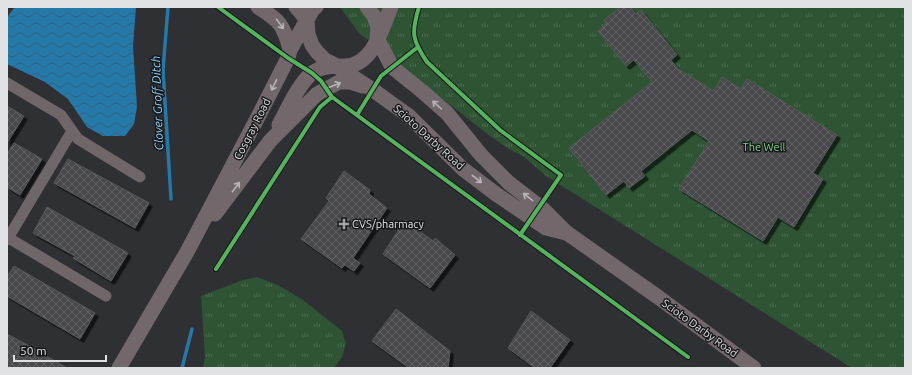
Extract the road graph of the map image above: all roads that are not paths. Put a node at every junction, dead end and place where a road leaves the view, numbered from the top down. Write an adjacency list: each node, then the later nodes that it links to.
1 (258, 7): 8 (main road, one-way to 8)
2 (296, 7): 6 (main road)
3 (316, 7): 6 (main road, Cosgray Road)
4 (368, 7): 7 (main road, Scioto Darby Road)
5 (391, 7): 7 (main road, Cosgray Road)
6 (308, 20): 8 (main road, Cosgray Road); 9 (main road, Scioto Darby Road)
7 (378, 38): 9 (main road, Cosgray Road); 15 (main road, Scioto Darby Road, one-way to 7)
8 (290, 50): 17 (main road, Cosgray Road, one-way to 17)
9 (335, 65): 11 (main road, Scioto Darby Road); 13 (main road, Cosgray Road)
10 (7, 83): 12 (street)
11 (373, 90): 13 (main road, Cosgray Road, one-way to 11); 15 (main road, Scioto Darby Road, one-way to 15)
12 (72, 131): 14 (street); 16 (street)
13 (270, 141): 17 (main road, Cosgray Road, one-way to 13)
14 (140, 177)
15 (567, 233): 20 (main road, Scioto Darby Road)
16 (7, 239): 18 (street)
17 (187, 252): 19 (main road, Cosgray Road)
18 (106, 296)
19 (119, 368)
20 (754, 368)

